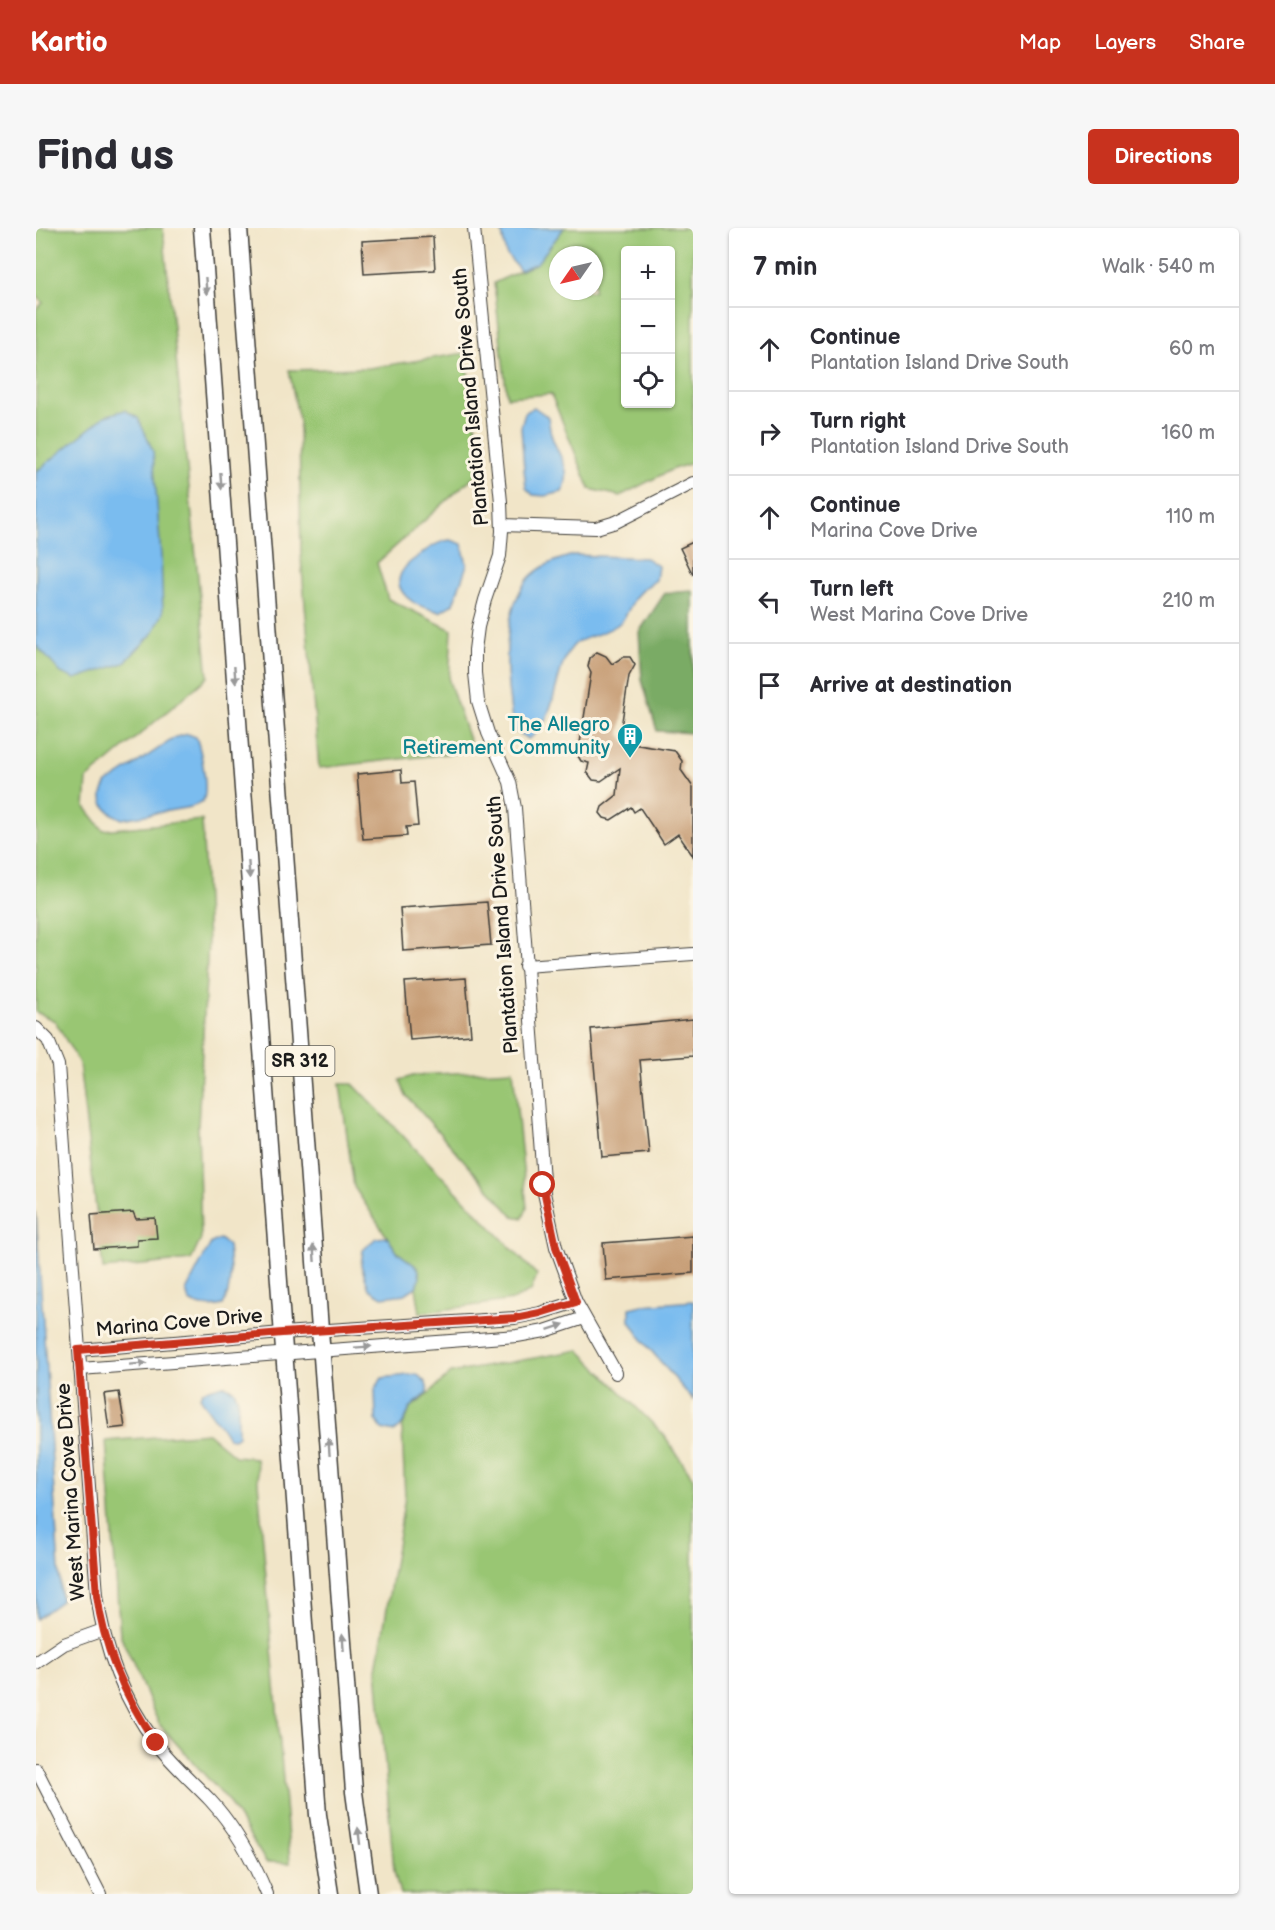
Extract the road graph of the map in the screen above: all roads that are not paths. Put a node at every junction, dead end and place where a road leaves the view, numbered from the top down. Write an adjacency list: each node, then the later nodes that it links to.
1 (202, 228): 12 (main road, SR 312, one-way to 12)
2 (239, 228): 11 (main road, SR 312, one-way to 2)
3 (474, 228): 5 (street, Plantation Island Drive South)
4 (693, 483): 5 (street)
5 (502, 525): 7 (street, Plantation Island Drive South)
6 (693, 954): 7 (street)
7 (525, 966): 9 (street, Plantation Island Drive South)
8 (36, 1028): 15 (street, West Marina Cove Drive)
9 (576, 1302): 10 (street, Plantation Island Drive South); 11 (street)
10 (584, 1318): 13 (street, one-way to 10); 16 (street, Plantation Island Drive South)
11 (320, 1330): 12 (street); 13 (main road, SR 312)
12 (282, 1333): 14 (main road, SR 312); 15 (street, Marina Cove Drive)
13 (321, 1350): 14 (street); 23 (main road, SR 312, one-way to 13)
14 (284, 1353): 15 (street, Marina Cove Drive, one-way to 14); 22 (main road, SR 312)
15 (79, 1360): 17 (street, West Marina Cove Drive)
16 (616, 1373)
17 (103, 1630): 18 (street); 21 (street, West Marina Cove Drive)
18 (36, 1663)
19 (36, 1769): 20 (street)
20 (100, 1894)
21 (267, 1894)
22 (330, 1894)
23 (368, 1894)

